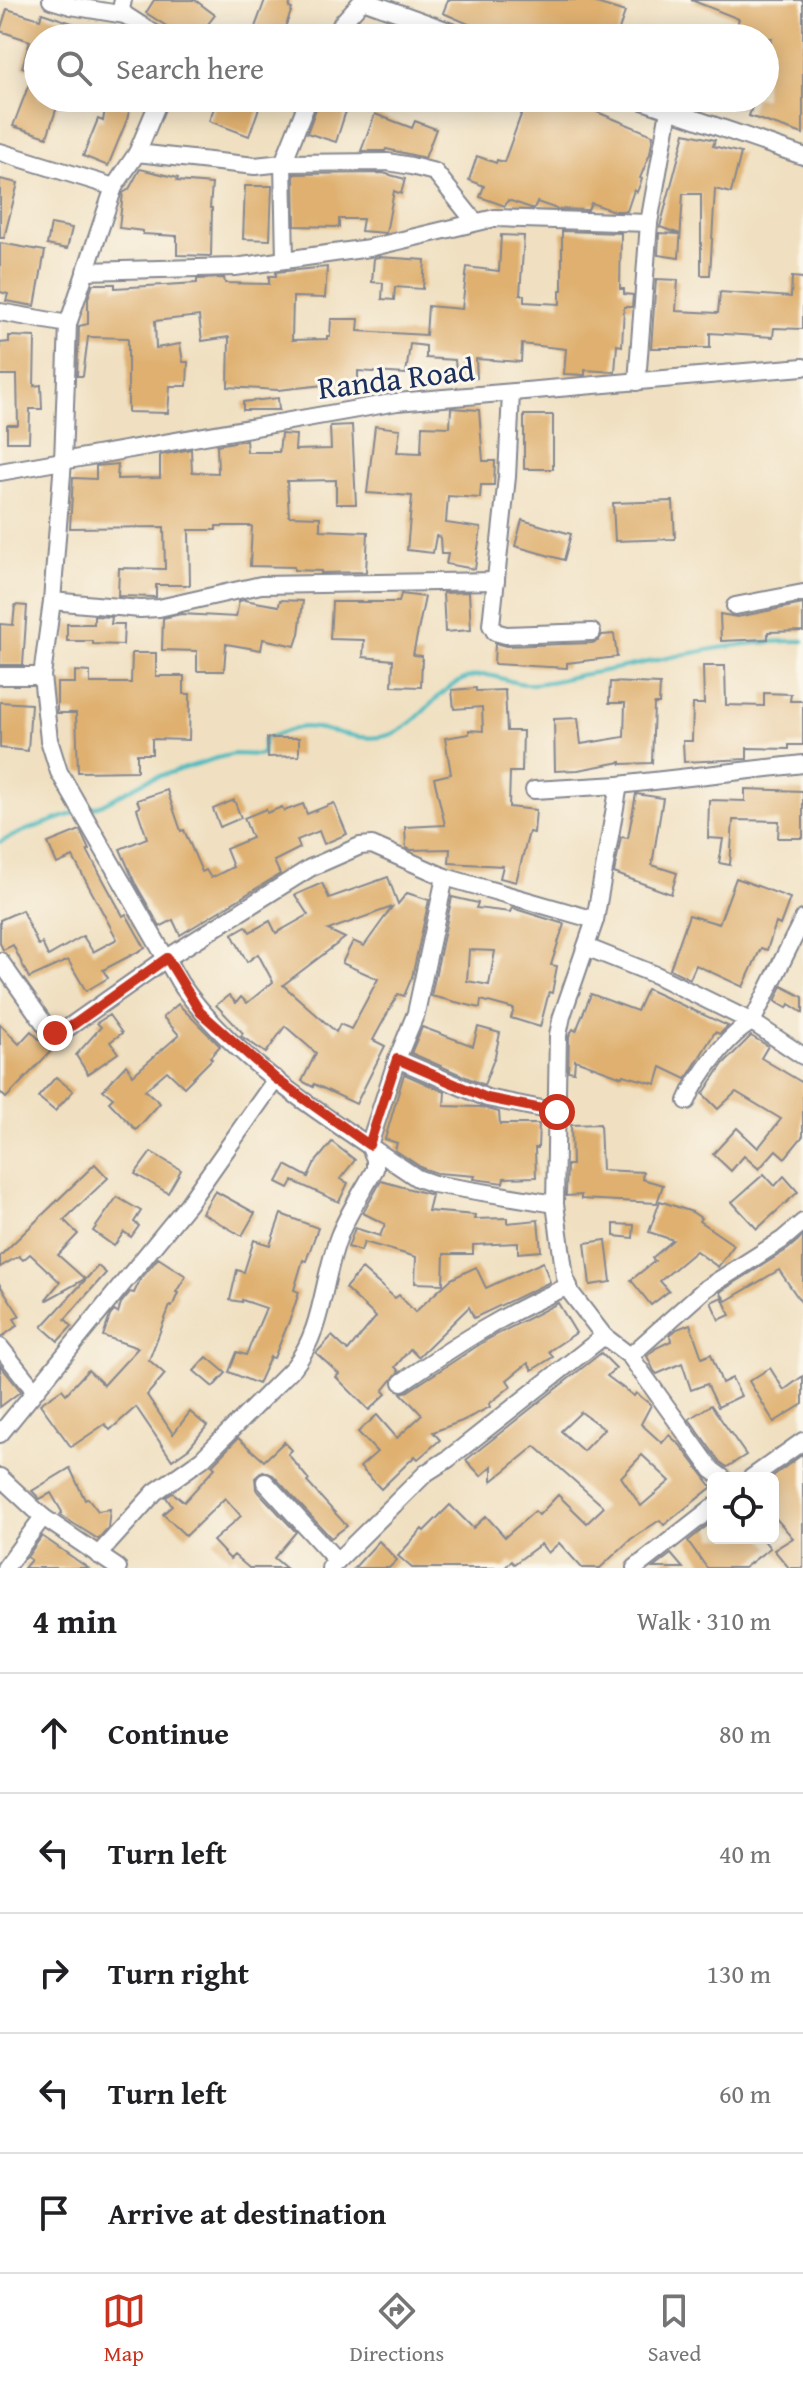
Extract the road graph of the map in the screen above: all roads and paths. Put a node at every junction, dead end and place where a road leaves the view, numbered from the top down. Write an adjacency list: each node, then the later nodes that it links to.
1 (51, 0): 3 (street)
2 (363, 0): 5 (street); 6 (street)
3 (124, 8): 4 (street)
4 (144, 24)
5 (342, 24)
6 (429, 24)
7 (154, 112): 12 (street)
8 (303, 112): 14 (street)
9 (669, 112): 17 (street)
10 (675, 112): 13 (street)
11 (0, 152): 15 (street)
12 (137, 153): 14 (street); 15 (street)
13 (803, 156)
14 (283, 163): 16 (street); 18 (street)
15 (114, 187): 19 (street)
16 (475, 222): 17 (street); 18 (street)
17 (649, 223): 23 (street)
18 (285, 260): 19 (street)
19 (85, 271): 21 (street)
20 (0, 312): 21 (street)
21 (68, 324): 25 (street)
22 (803, 367): 23 (street, Randa Road)
23 (637, 382): 24 (street, Randa Road)
24 (511, 393): 25 (street, Randa Road); 27 (street)
25 (63, 461): 26 (street, Randa Road); 29 (street)
26 (0, 472)
27 (496, 581): 29 (street); 31 (street)
28 (803, 593): 30 (street)
29 (52, 601): 33 (street)
30 (735, 606)
31 (592, 632)
32 (0, 676): 33 (street)
33 (42, 676): 41 (street)
34 (803, 764): 35 (street)
35 (619, 785): 36 (street); 39 (street)
36 (534, 790)
37 (445, 877): 39 (street); 41 (street); 45 (street)
38 (803, 919): 43 (street)
39 (595, 920): 40 (street)
40 (586, 947): 43 (street); 48 (street)
41 (167, 958): 42 (street); 46 (street)
42 (0, 961)
43 (752, 1022): 44 (street); 47 (street)
44 (803, 1056)
45 (397, 1059): 48 (street); 49 (street)
46 (276, 1079): 49 (street); 57 (street)
47 (687, 1101)
48 (557, 1112): 50 (street)
49 (369, 1145): 50 (street); 66 (street)
50 (555, 1204): 52 (street)
51 (803, 1222): 55 (street)
52 (569, 1286): 53 (street); 56 (street)
53 (604, 1336): 55 (street); 67 (street)
54 (0, 1347): 57 (street)
55 (630, 1356): 60 (street)
56 (402, 1382)
57 (35, 1391): 58 (street)
58 (0, 1434)
59 (803, 1441): 61 (street)
60 (715, 1472)
61 (759, 1472)
62 (0, 1477): 65 (street)
63 (265, 1482): 67 (street)
64 (707, 1512): 70 (street)
65 (43, 1517): 66 (street); 68 (street)
66 (98, 1555): 69 (street)
67 (333, 1564)
68 (5, 1568)
69 (118, 1568)
70 (635, 1568)

